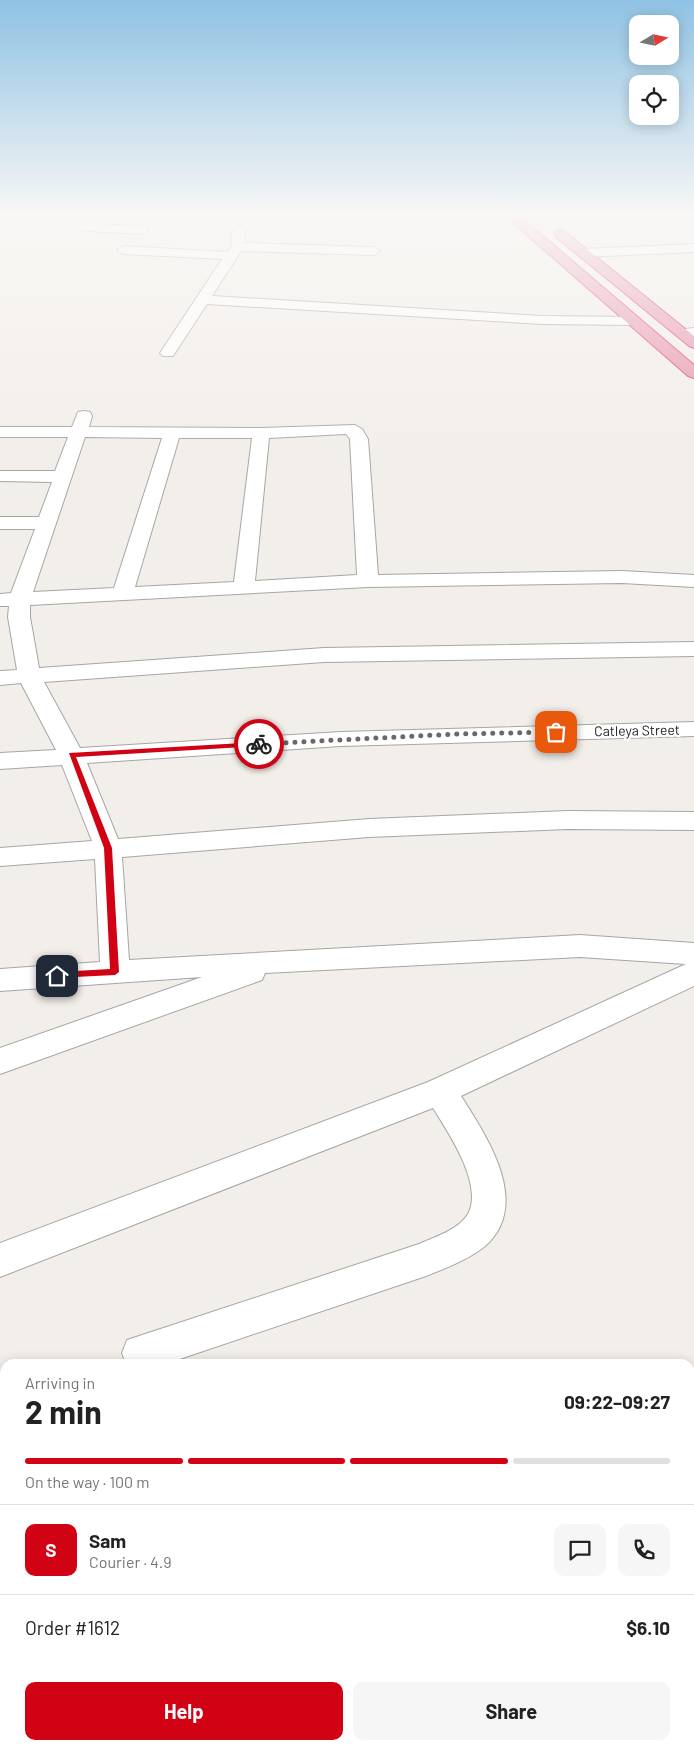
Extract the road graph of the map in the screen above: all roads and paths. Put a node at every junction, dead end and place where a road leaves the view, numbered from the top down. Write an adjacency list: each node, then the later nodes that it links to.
1 (206, 295): 4 (street)
2 (602, 295): 5 (highway)
3 (637, 295): 6 (highway)
4 (203, 300): 5 (street); 8 (street)
5 (633, 321): 9 (highway)
6 (687, 333): 7 (highway)
7 (694, 343)
8 (168, 353)
9 (694, 373)
10 (81, 424): 11 (street); 12 (street); 15 (street)
11 (0, 432)
12 (172, 432): 13 (street); 21 (street)
13 (261, 433): 19 (street); 20 (street)
14 (0, 476): 15 (street)
15 (62, 476): 17 (street)
16 (0, 523): 17 (street)
17 (45, 523): 22 (street)
18 (694, 580): 19 (street)
19 (368, 581): 20 (street)
20 (244, 587): 21 (street)
21 (123, 592): 22 (street)
22 (10, 599): 24 (street)
23 (694, 650): 24 (street)
24 (29, 676): 25 (street); 27 (street)
25 (0, 678)
26 (694, 729): 27 (street, Catleya Street)
27 (71, 755): 28 (street, Catleya Street); 30 (street)
28 (0, 761)
29 (694, 821): 30 (street)
30 (108, 848): 31 (street); 34 (street)
31 (0, 857)
32 (694, 954): 33 (street)
33 (282, 961): 34 (street); 37 (street)
34 (115, 972): 36 (street)
35 (694, 974): 38 (street)
36 (0, 980)
37 (0, 1061)
38 (440, 1091): 39 (street); 40 (street)
39 (0, 1260)
40 (141, 1353)

